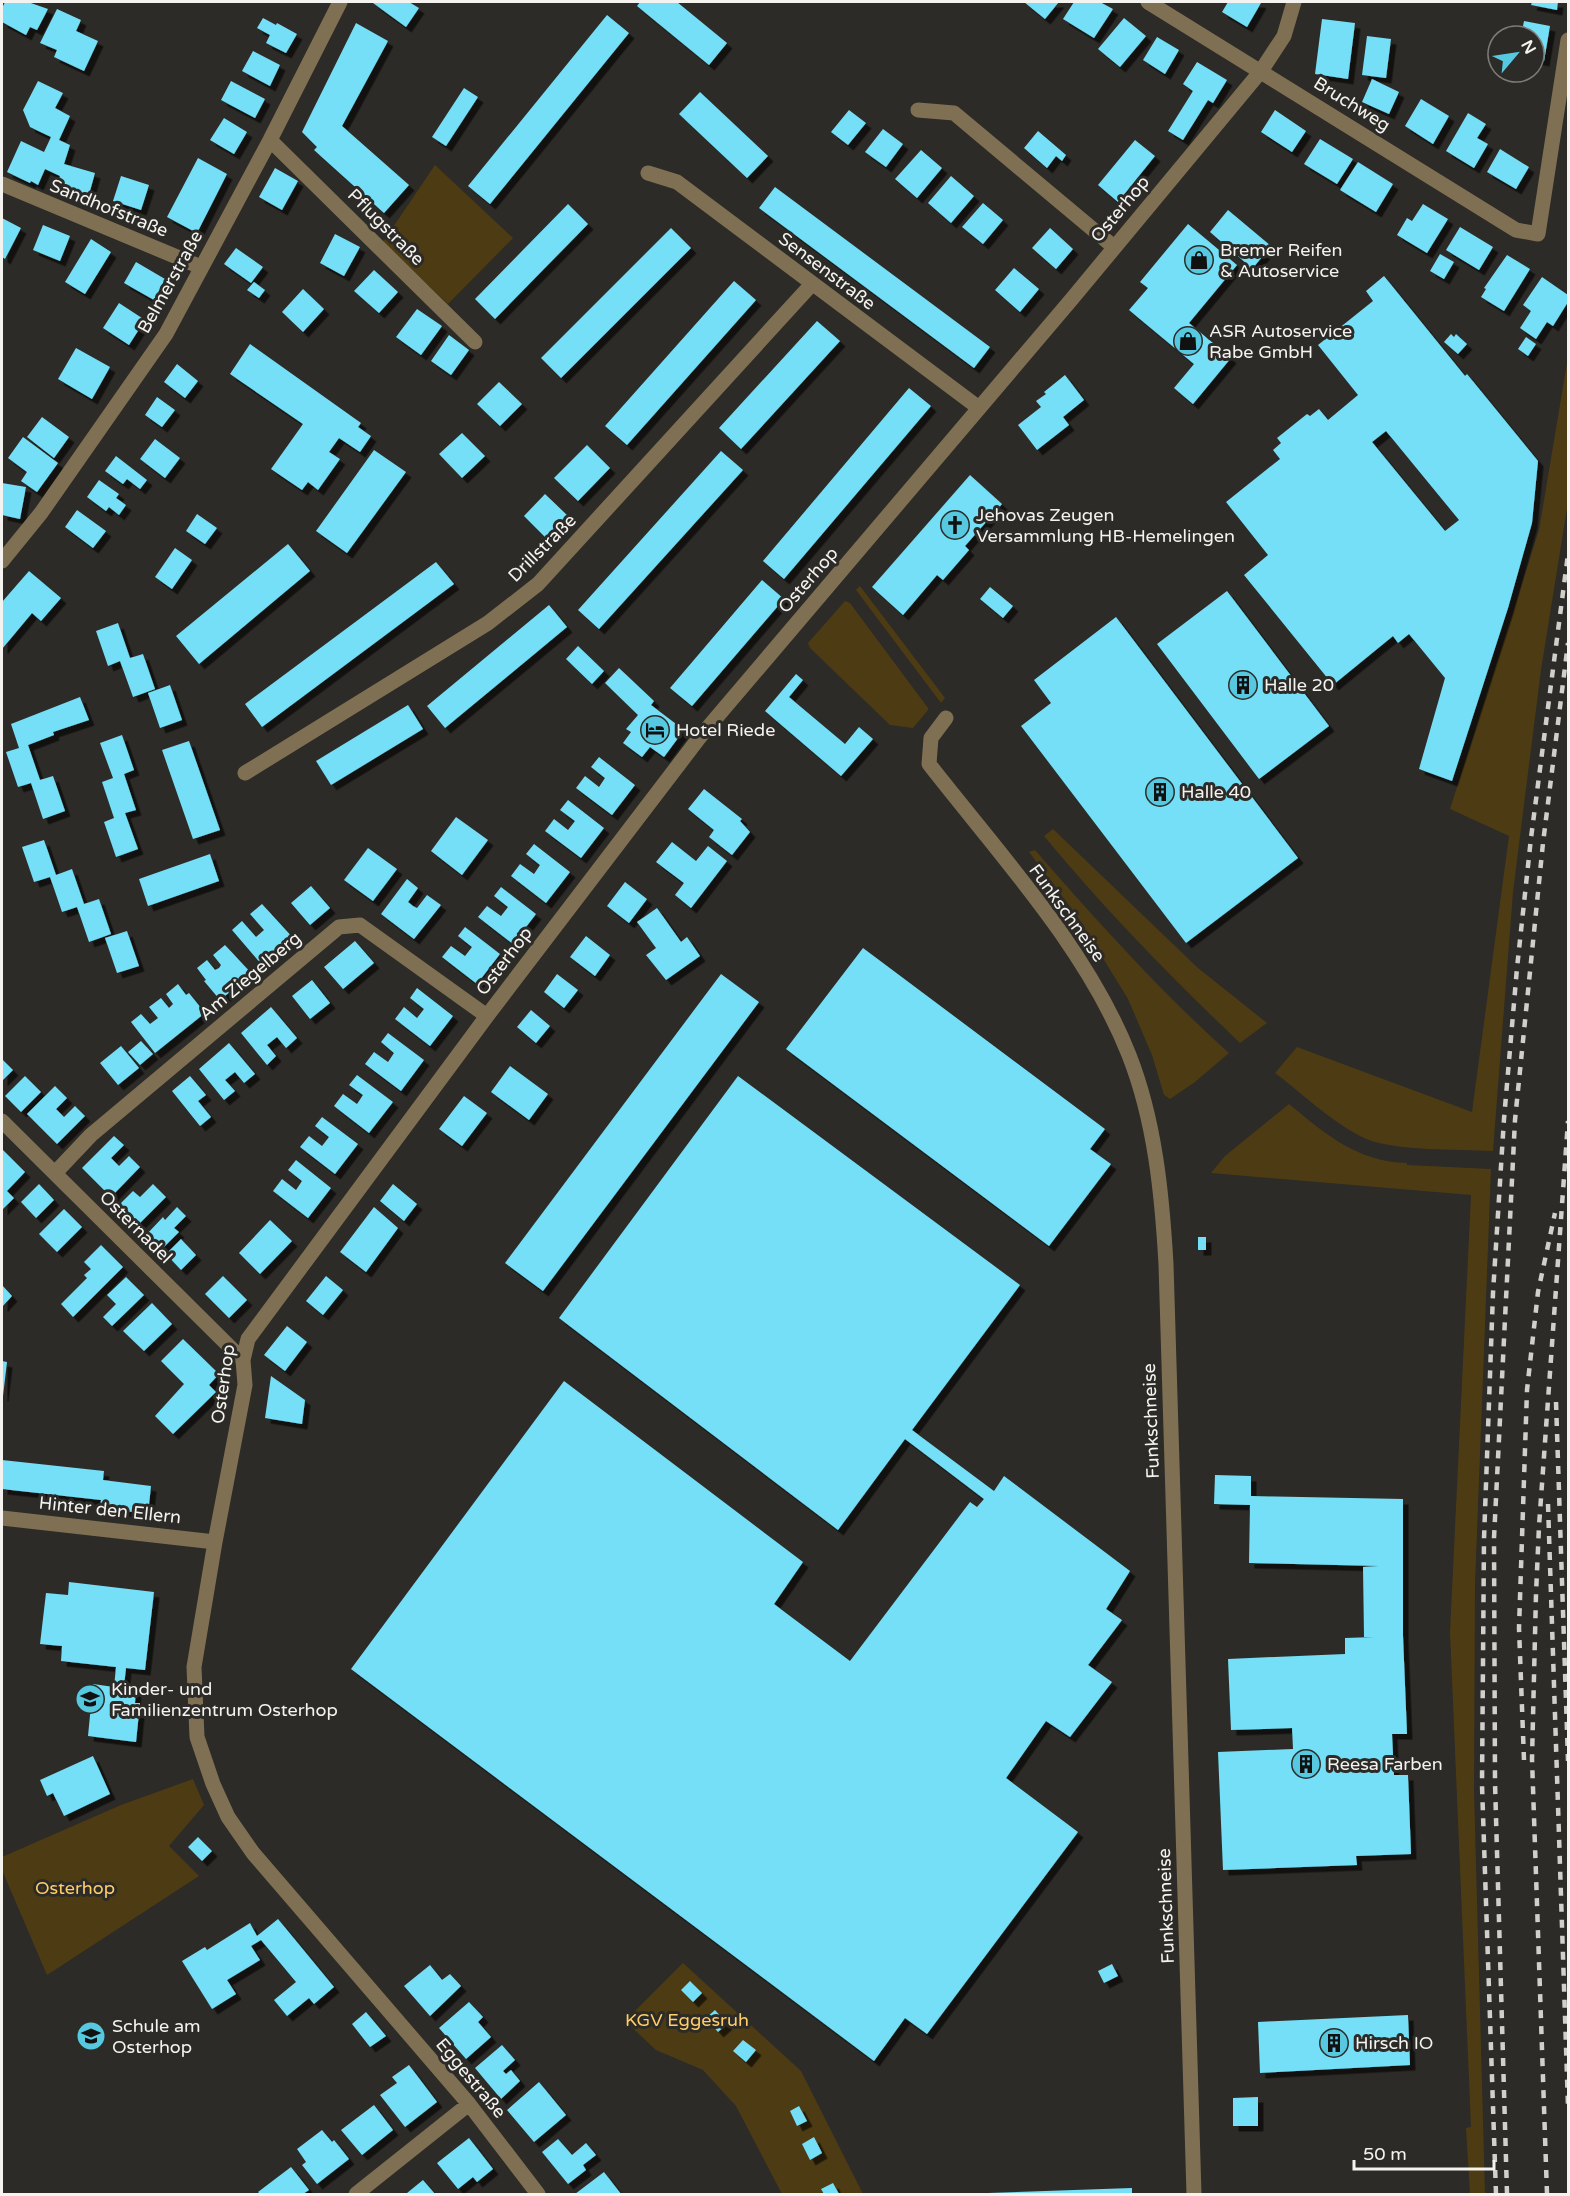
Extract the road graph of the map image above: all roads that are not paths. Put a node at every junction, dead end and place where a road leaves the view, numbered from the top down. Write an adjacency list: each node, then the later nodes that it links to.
1 (340, 2): 7 (street, Belmerstraße)
2 (1148, 2): 5 (street, Bruchweg)
3 (1294, 2): 5 (street, Osterhop)
4 (1569, 40): 5 (street, Bruchweg)
5 (1261, 71): 10 (street, Osterhop)
6 (918, 110): 10 (street)
7 (270, 140): 11 (street, Belmerstraße); 13 (street, Pflugstraße)
8 (648, 173): 12 (street, Sensenstraße)
9 (2, 184): 11 (street, Sandhofstraße)
10 (1114, 247): 14 (street, Osterhop)
11 (201, 267): 15 (street, Belmerstraße)
12 (812, 284): 14 (street, Sensenstraße); 17 (street, Drillstraße)
13 (475, 342)
14 (979, 408): 18 (street, Osterhop)
15 (2, 561)
16 (946, 718): 28 (street, Funkschneise)
17 (245, 773)
18 (487, 1016): 20 (street, Am Ziegelberg); 21 (street, Osterhop)
19 (2, 1121): 20 (street, Osternadel)
20 (55, 1173): 21 (street, Osternadel)
21 (243, 1360): 23 (street, Osterhop)
22 (2, 1518): 23 (street, Hinter den Ellern)
23 (215, 1542): 24 (street, Osterhop)
24 (370, 1990): 25 (street, Eggestraße)
25 (469, 2104): 26 (street); 27 (street, Eggestraße)
26 (356, 2194)
27 (538, 2194)
28 (1194, 2194)

